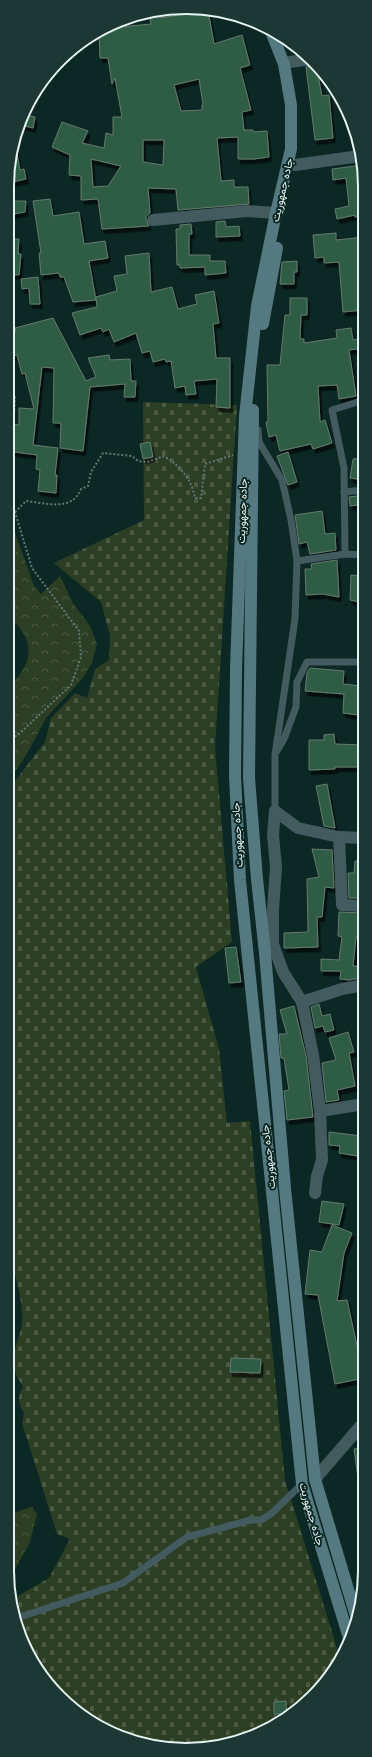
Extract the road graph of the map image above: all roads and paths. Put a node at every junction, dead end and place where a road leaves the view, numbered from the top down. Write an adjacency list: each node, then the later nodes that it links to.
1 (274, 38): 7 (main road, جاده جمهوریت)
2 (285, 45): 4 (main road, جاده جمهوریت)
3 (303, 60): 4 (street)
4 (290, 62): 6 (main road, جاده جمهوریت)
5 (356, 157): 6 (street)
6 (295, 164): 10 (main road, جاده جمهوریت)
7 (276, 213): 8 (street); 13 (main road, جاده جمهوریت)
8 (153, 220)
9 (15, 395): 12 (path)
10 (253, 402): 19 (lane); 27 (main road, جاده جمهوریت)
11 (358, 402): 15 (lane)
12 (14, 416)
13 (244, 454): 16 (path); 36 (main road, جاده جمهوریت)
14 (358, 491): 15 (lane)
15 (344, 492): 17 (lane)
16 (15, 512): 21 (path)
17 (345, 554): 18 (lane); 19 (lane)
18 (358, 555)
19 (297, 562): 22 (lane)
20 (358, 662): 22 (lane)
21 (14, 737)
22 (275, 755): 23 (lane)
23 (275, 811): 24 (street); 26 (street)
24 (339, 837): 25 (street); 28 (street)
25 (358, 838)
26 (276, 867): 27 (street); 30 (street)
27 (258, 879): 35 (main road, جاده جمهوریت)
28 (358, 906)
29 (358, 986): 30 (street)
30 (302, 1002): 32 (street)
31 (358, 1105): 32 (street)
32 (320, 1111): 33 (street)
33 (315, 1193)
34 (358, 1429): 35 (street)
35 (315, 1479): 37 (main road, جاده جمهوریت)
36 (302, 1484): 38 (lane); 39 (main road, جاده جمهوریت)
37 (354, 1609)
38 (20, 1616)
39 (347, 1631)

